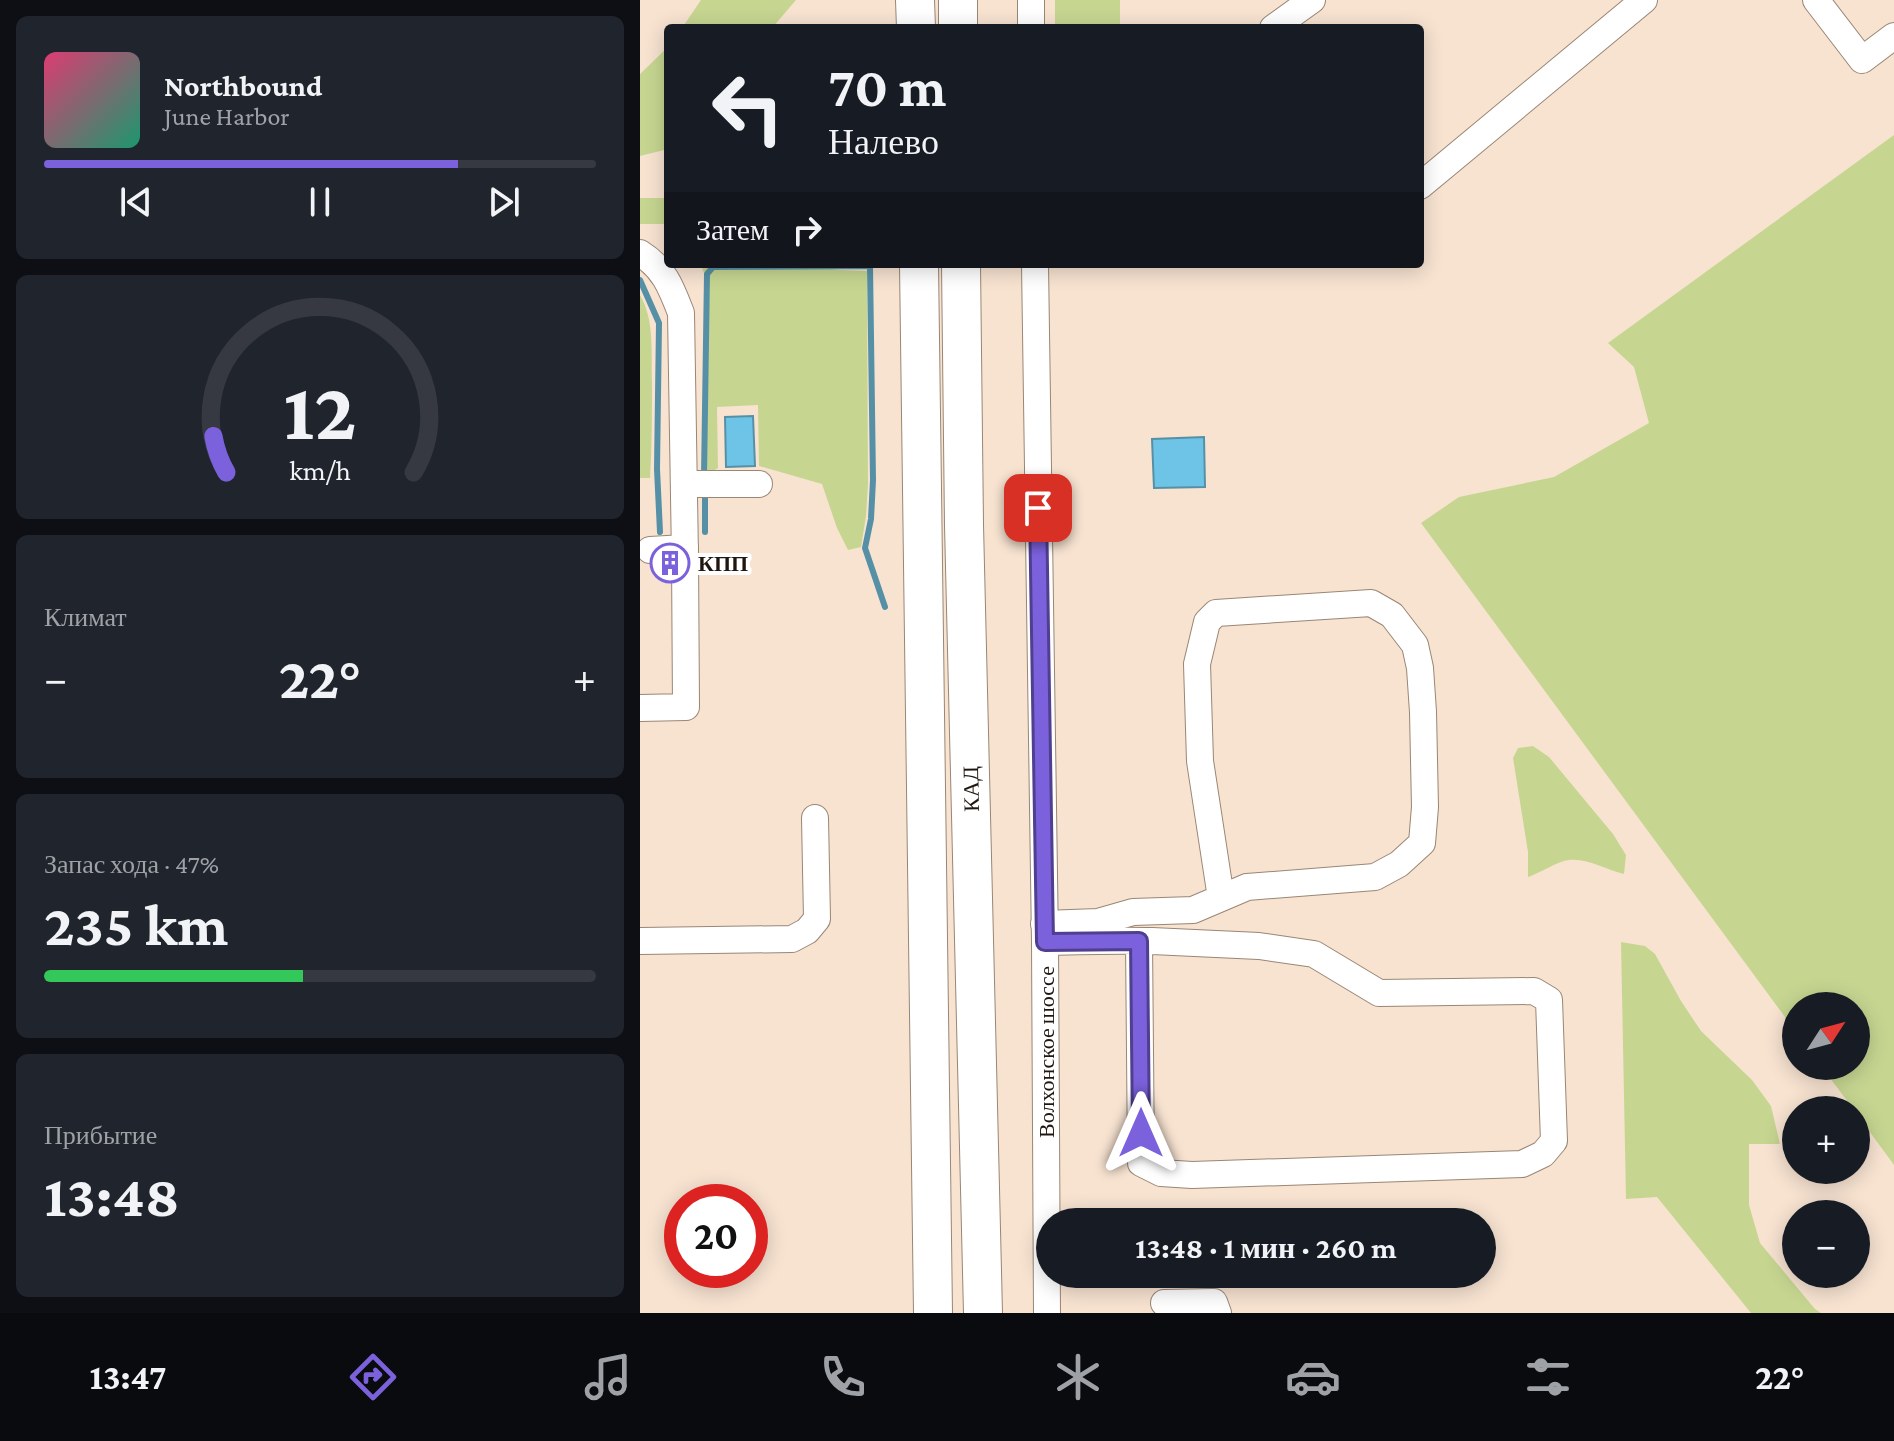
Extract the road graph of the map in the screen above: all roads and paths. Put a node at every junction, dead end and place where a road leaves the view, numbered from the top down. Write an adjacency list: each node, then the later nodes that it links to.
1 (915, 0): 7 (highway)
2 (958, 0): 8 (highway)
3 (1031, 0): 9 (street)
4 (1312, 0): 10 (street)
5 (1644, 0): 12 (street)
6 (1816, 0): 11 (street)
7 (916, 24)
8 (958, 24)
9 (1031, 24)
10 (1279, 24)
11 (1894, 36)
12 (1424, 183)
13 (654, 257): 17 (street)
14 (919, 268): 28 (highway, КАД)
15 (961, 268): 29 (highway, КАД)
16 (1035, 268): 24 (street, Волхонское шоссе)
17 (684, 484): 18 (street); 19 (street)
18 (759, 484)
19 (685, 548): 20 (street); 21 (street)
20 (650, 550)
21 (640, 708)
22 (815, 818): 25 (street)
23 (1221, 898): 23 (street); 24 (street)
24 (1045, 933): 26 (street); 30 (street, Волхонское шоссе)
25 (640, 941)
26 (1139, 941): 26 (street)
27 (1164, 1303): 31 (street)
28 (933, 1313)
29 (983, 1313)
30 (1047, 1313)
31 (1218, 1313)

